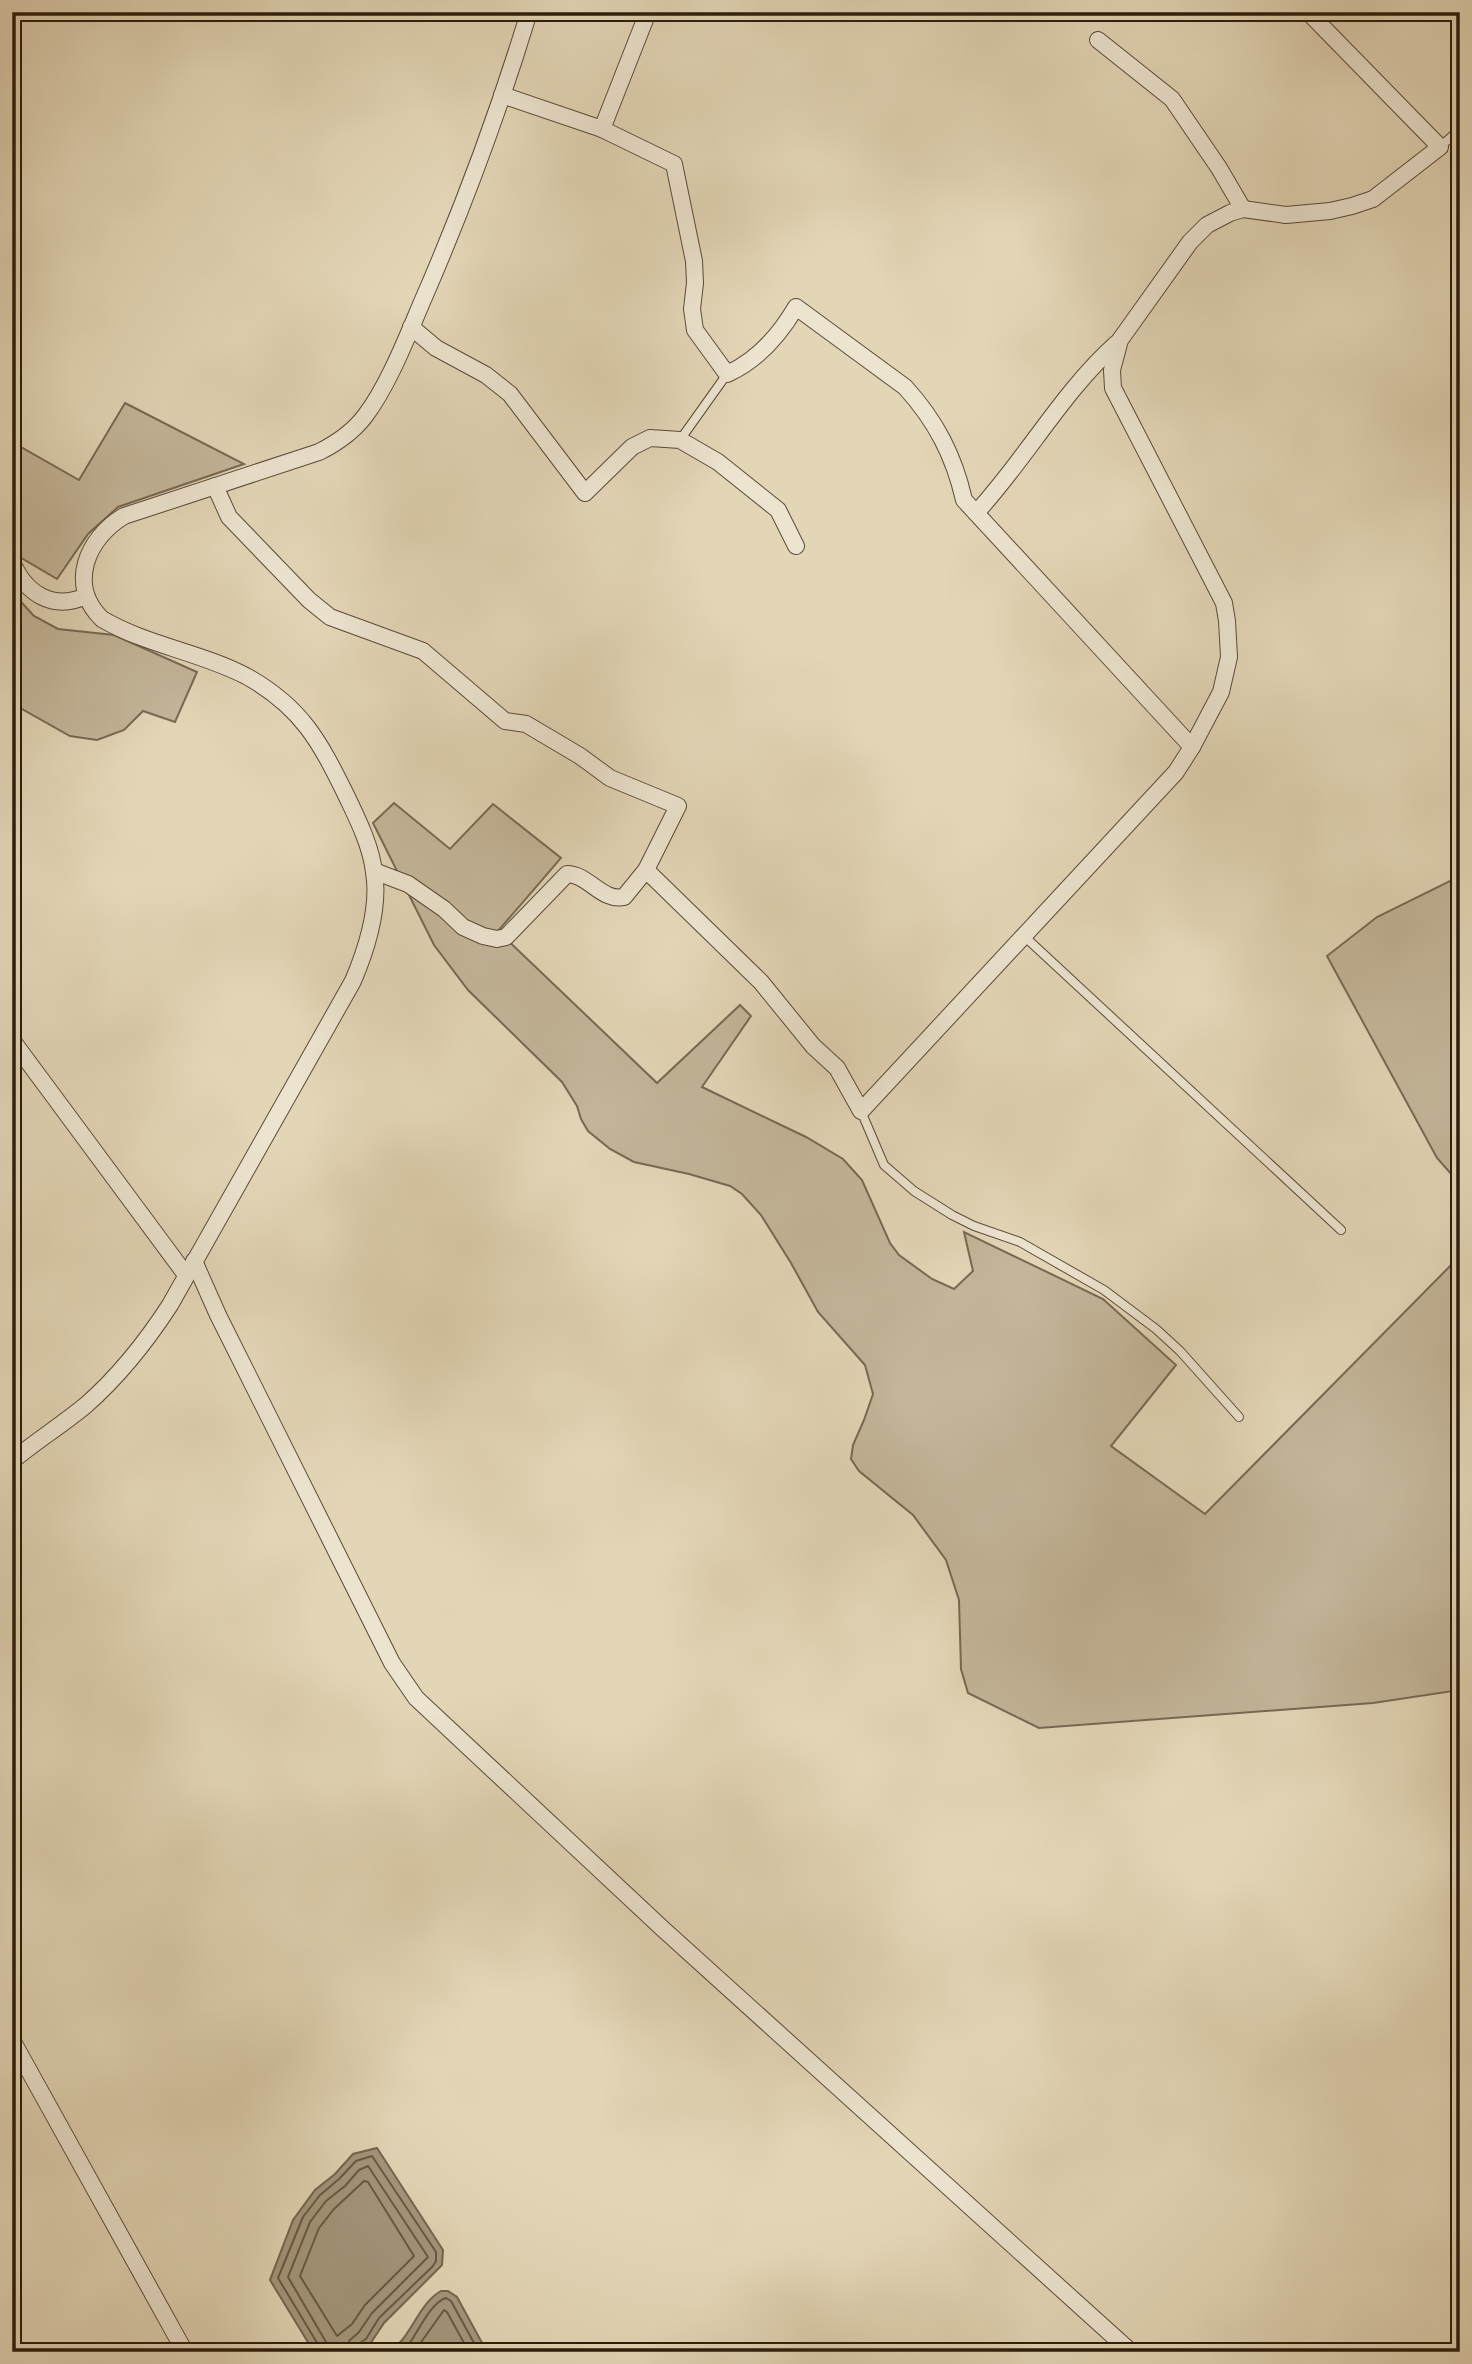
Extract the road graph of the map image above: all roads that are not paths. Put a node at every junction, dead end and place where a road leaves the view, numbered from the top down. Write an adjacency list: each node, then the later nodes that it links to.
1 (529, 12): 5 (street)
2 (648, 12): 6 (street)
3 (1308, 12): 8 (street)
4 (1098, 40): 9 (street)
5 (502, 95): 6 (street); 10 (street)
6 (602, 129): 12 (street)
7 (1460, 129): 8 (lane)
8 (1440, 147): 9 (street)
9 (1243, 209): 11 (street)
10 (411, 327): 13 (street); 14 (street)
11 (1120, 340): 15 (street); 19 (street)
12 (727, 374): 13 (lane); 15 (street)
13 (680, 440): 16 (street)
14 (215, 486): 18 (street); 20 (street)
15 (976, 513): 19 (street)
16 (796, 546)
17 (12, 562): 18 (street)
18 (86, 596): 21 (street)
19 (1192, 747): 22 (street)
20 (646, 870): 21 (street); 24 (street)
21 (374, 871): 26 (street)
22 (1024, 936): 24 (street); 25 (lane)
23 (12, 1040): 26 (street)
24 (861, 1111): 27 (lane)
25 (1340, 1230)
26 (190, 1268): 28 (street); 31 (street)
27 (1239, 1417)
28 (12, 1461)
29 (12, 2040): 30 (street)
30 (185, 2352)
31 (1131, 2352)

